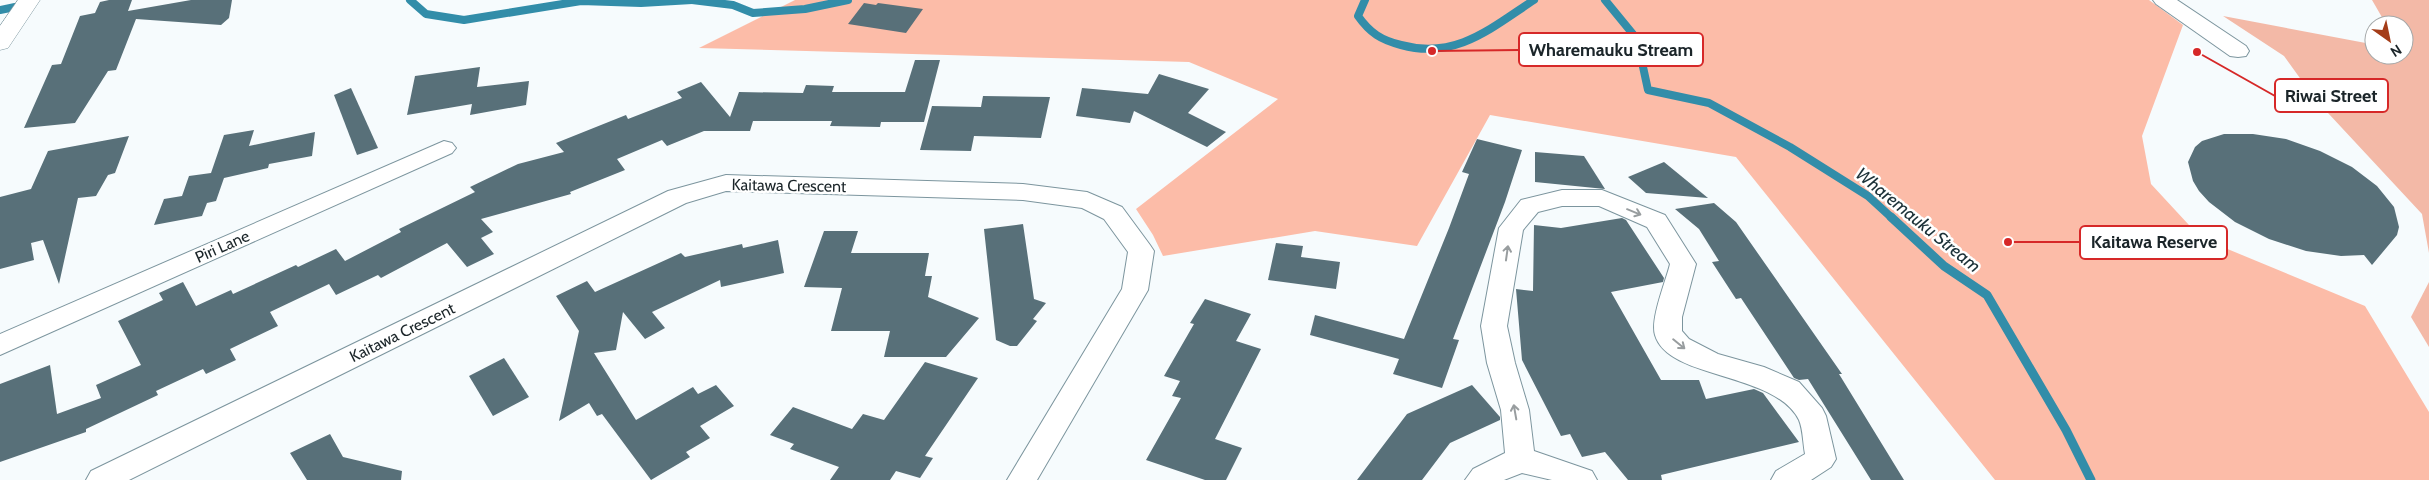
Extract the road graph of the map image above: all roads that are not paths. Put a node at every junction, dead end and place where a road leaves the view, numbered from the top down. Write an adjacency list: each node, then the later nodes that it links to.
1 (29, 0): 3 (street)
2 (2163, 0): 4 (street)
3 (0, 43)
4 (2238, 51)
5 (444, 148): 6 (street, Piri Lane)
6 (0, 344)
7 (1520, 460): 10 (street); 11 (street); 12 (street, one-way to 12)
8 (101, 480): 9 (street, Kaitawa Crescent)
9 (1022, 480)
10 (1480, 480)
11 (1582, 480)
12 (1786, 480)

